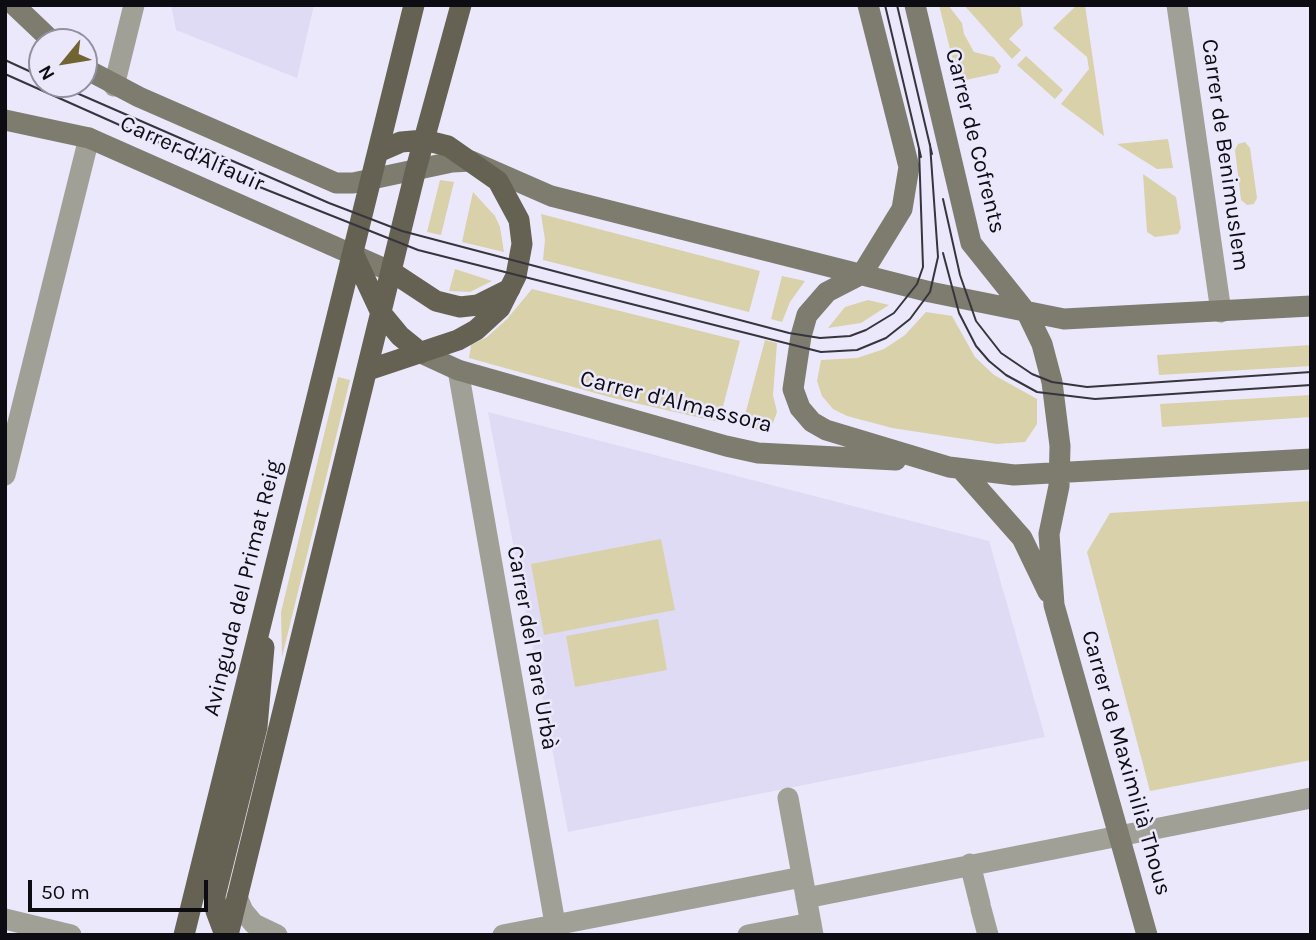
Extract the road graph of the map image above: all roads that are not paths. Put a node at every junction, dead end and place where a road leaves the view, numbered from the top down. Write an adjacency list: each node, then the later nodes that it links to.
1 (14, 5): 8 (main road)
2 (134, 5): 10 (street)
3 (414, 5): 14 (main road, Avinguda del Primat Reig)
4 (461, 5): 13 (main road)
5 (868, 5): 20 (main road)
6 (915, 5): 25 (main road, Carrer de Cofrents)
7 (1177, 5): 23 (street, Carrer de Benimuslem)
8 (38, 28)
9 (98, 76): 10 (main road, Carrer d'Alfauir)
10 (114, 86): 17 (main road, Carrer d'Alfauir)
11 (5, 120): 12 (main road, Carrer d'Alfauir)
12 (89, 138): 18 (main road, Carrer d'Alfauir); 33 (street)
13 (424, 140): 14 (main road); 15 (main road); 16 (main road)
14 (378, 152): 17 (main road, Avinguda del Primat Reig)
15 (471, 161): 16 (main road); 20 (main road); 21 (main road)
16 (416, 169): 17 (main road); 19 (main road)
17 (372, 179): 18 (main road, Avinguda del Primat Reig)
18 (353, 253): 19 (main road); 24 (main road); 35 (main road, Avinguda del Primat Reig)
19 (392, 272): 21 (main road); 24 (main road)
20 (862, 274): 25 (main road); 30 (main road, Carrer d'Almassora)
21 (510, 289): 26 (main road)
22 (1311, 306): 23 (main road)
23 (1221, 312): 25 (main road)
24 (382, 313): 26 (main road); 27 (main road)
25 (1027, 313): 32 (main road)
26 (421, 352): 27 (main road); 28 (main road, Carrer d'Almassora)
27 (368, 370): 41 (main road)
28 (458, 370): 30 (main road, Carrer d'Almassora); 44 (street, Carrer del Pare Urbà)
29 (1311, 459): 32 (main road, Carrer d'Almassora)
30 (926, 461): 31 (main road, Carrer d'Almassora)
31 (961, 469): 32 (main road, Carrer d'Almassora); 34 (main road, Carrer de Maximilià Thous)
32 (1059, 474): 34 (main road, Carrer de Maximilià Thous)
33 (5, 475)
34 (1054, 605): 38 (main road, Carrer de Maximilià Thous)
35 (264, 614): 46 (main road, Avinguda del Primat Reig); 47 (main road)
36 (788, 798): 40 (street)
37 (1311, 799): 38 (street)
38 (1119, 836): 39 (street); 52 (main road, Carrer de Maximilià Thous)
39 (970, 864): 40 (street); 51 (street)
40 (804, 887): 43 (street); 44 (street)
41 (237, 897): 47 (main road); 48 (street)
42 (5, 919): 45 (street)
43 (812, 929): 50 (street)
44 (556, 930): 49 (street)
45 (71, 935)
46 (184, 935)
47 (226, 935)
48 (277, 935)
49 (503, 935)
50 (747, 935)
51 (988, 935)
52 (1147, 935)

